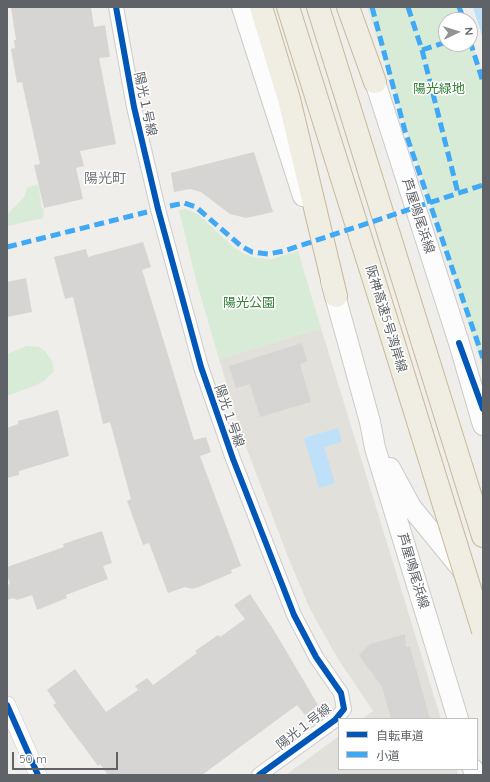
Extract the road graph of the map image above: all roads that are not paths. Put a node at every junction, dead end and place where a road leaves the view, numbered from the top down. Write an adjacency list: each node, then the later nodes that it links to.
1 (116, 7): 20 (street, 陽光１号線)
2 (242, 7): 9 (main road, 芦屋鳴尾浜線)
3 (261, 7): 9 (highway)
4 (288, 7): 16 (highway, 阪神高速5号湾岸線, bridge)
5 (318, 7): 14 (highway)
6 (348, 7): 8 (highway)
7 (352, 7): 8 (main road, 芦屋鳴尾浜線)
8 (375, 82): 10 (main road, 芦屋鳴尾浜線)
9 (336, 296): 12 (main road, 芦屋鳴尾浜線)
10 (459, 343): 11 (street); 13 (main road, 芦屋鳴尾浜線)
11 (483, 409)
12 (370, 422): 15 (main road, 芦屋鳴尾浜線); 18 (main road, 芦屋鳴尾浜線)
13 (483, 425)
14 (483, 536)
15 (483, 596)
16 (483, 631)
17 (7, 705): 19 (street)
18 (458, 718)
19 (38, 775)
20 (259, 775)

